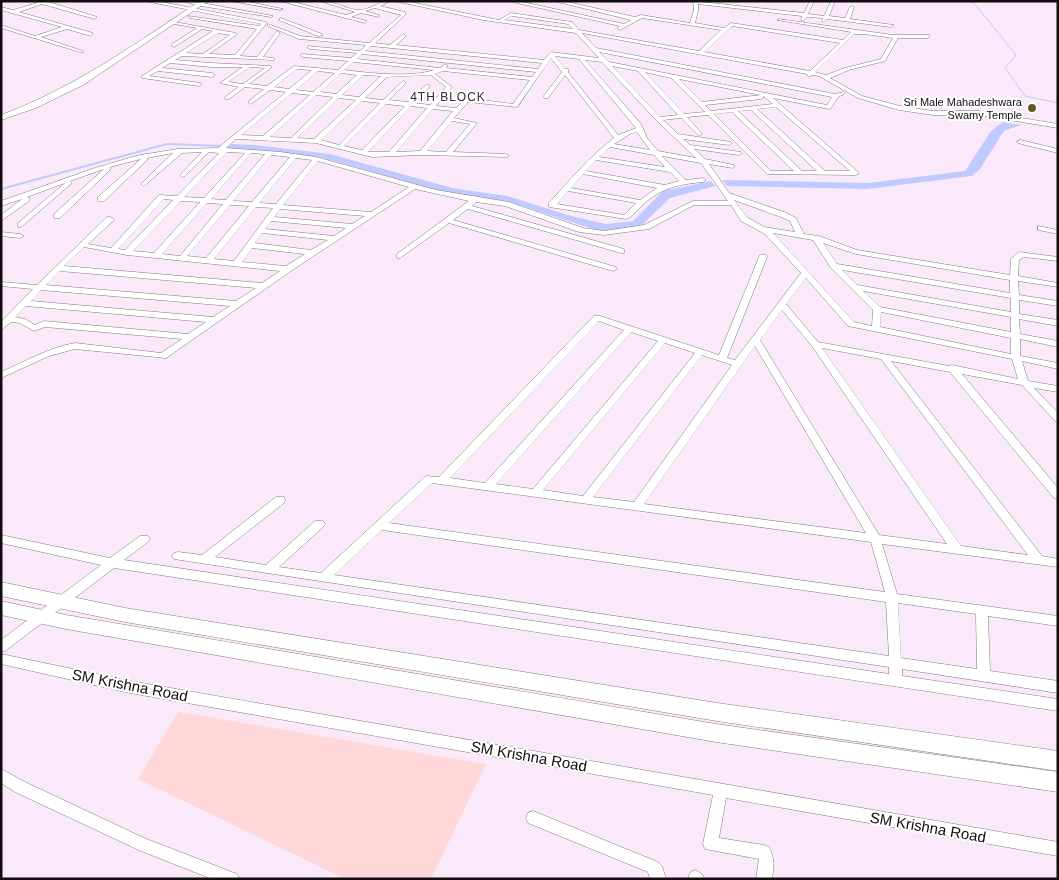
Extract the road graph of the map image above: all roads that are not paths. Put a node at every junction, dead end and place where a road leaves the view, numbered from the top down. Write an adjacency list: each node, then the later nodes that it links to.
1 (147, 1): 26 (street)
2 (185, 1): 17 (street)
3 (234, 1): 25 (street)
4 (282, 1): 36 (street)
5 (322, 1): 19 (street)
6 (388, 1): 18 (street)
7 (397, 1): 13 (street)
8 (510, 1): 20 (street)
9 (548, 1): 20 (street)
10 (556, 1): 40 (street)
11 (812, 1): 31 (street)
12 (41, 2): 27 (street); 38 (street)
13 (409, 2): 44 (street)
14 (695, 2): 24 (street); 53 (street)
15 (747, 2): 24 (street)
16 (833, 2): 37 (street)
17 (203, 3): 26 (main road); 33 (street)
18 (375, 6): 23 (street); 73 (street)
19 (345, 7): 23 (street); 28 (street)
20 (534, 7): 52 (street)
21 (852, 7): 43 (street)
22 (1, 8): 27 (street)
23 (369, 8): 28 (street)
24 (743, 8): 31 (street)
25 (281, 9)
26 (192, 10): 32 (main road); 57 (street)
27 (12, 12): 30 (street); 55 (street)
28 (360, 12): 34 (street); 36 (street)
29 (871, 14): 47 (street)
30 (1, 15)
31 (806, 15): 37 (street); 48 (street)
32 (182, 16): 45 (main road); 57 (street)
33 (271, 16)
34 (377, 16)
35 (893, 16): 50 (street)
36 (346, 17): 41 (street); 46 (street)
37 (826, 17): 43 (street); 54 (street)
38 (95, 18)
39 (281, 19): 70 (street)
40 (635, 19): 52 (street); 53 (street)
41 (340, 20)
42 (779, 20): 48 (street)
43 (847, 20): 47 (street)
44 (500, 21): 63 (street); 63 (street)
45 (171, 22): 56 (street); 137 (main road)
46 (365, 22)
47 (869, 22): 50 (street); 61 (street)
48 (801, 23): 54 (street)
49 (270, 25): 70 (street)
50 (891, 25): 67 (street)
51 (1, 26): 69 (street)
52 (624, 26): 66 (street)
53 (693, 26): 58 (street)
54 (821, 26): 60 (street)
55 (68, 28): 64 (street); 69 (street)
56 (201, 28): 59 (street); 74 (street)
57 (260, 28): 87 (street)
58 (723, 29): 72 (street); 82 (street)
59 (217, 31): 83 (street); 86 (street)
60 (858, 32): 61 (street); 72 (street)
61 (865, 32): 67 (street)
62 (277, 33): 88 (street)
63 (579, 33): 66 (street); 78 (street); 105 (street)
64 (91, 34)
65 (404, 36): 75 (street)
66 (609, 36): 82 (street)
67 (892, 36): 68 (street); 110 (street)
68 (928, 36)
69 (36, 37): 80 (street)
70 (312, 38): 73 (street)
71 (422, 41): 77 (street)
72 (845, 42): 105 (street)
73 (372, 44): 75 (street); 81 (street)
74 (174, 45)
75 (392, 46): 77 (street)
76 (310, 47): 81 (street)
77 (415, 48): 79 (street)
78 (593, 49): 95 (street); 122 (street)
79 (460, 50): 93 (street); 94 (street)
80 (81, 52)
81 (362, 52): 91 (street); 93 (street)
82 (700, 53): 105 (street)
83 (182, 54): 86 (street); 92 (street)
84 (551, 54): 89 (street); 94 (street); 102 (street)
85 (303, 55): 91 (street)
86 (203, 56): 87 (street)
87 (236, 57): 88 (street)
88 (259, 58): 90 (street)
89 (580, 58): 95 (street); 142 (street)
90 (272, 59)
91 (353, 60): 99 (street); 100 (street)
92 (170, 61): 96 (street); 97 (street)
93 (449, 61): 100 (street); 101 (street)
94 (545, 62): 101 (street)
95 (604, 62): 103 (street); 140 (street)
96 (247, 67): 114 (street); 114 (street)
97 (157, 69): 106 (street); 112 (street)
98 (317, 69): 99 (street); 116 (street); 117 (street)
99 (341, 70): 104 (street); 119 (street)
100 (442, 70): 107 (street); 111 (street)
101 (539, 70): 111 (street)
102 (566, 70): 123 (street); 147 (street)
103 (640, 70): 109 (street); 136 (street)
104 (362, 73): 108 (street); 120 (street)
105 (810, 74): 110 (street); 139 (street)
106 (212, 75)
107 (434, 75): 108 (street); 131 (street)
108 (385, 76): 125 (street)
109 (673, 76): 121 (street); 129 (street)
110 (826, 77): 139 (street)
111 (532, 79): 133 (street)
112 (199, 84)
113 (403, 84): 127 (street)
114 (244, 86): 116 (street); 124 (street)
115 (427, 86): 128 (street)
116 (268, 88): 117 (street); 126 (street)
117 (290, 91): 119 (street); 148 (street)
118 (842, 92): 122 (street)
119 (313, 94): 120 (street); 145 (street)
120 (336, 96): 125 (street); 146 (street)
121 (766, 96): 122 (street); 129 (street); 130 (street)
122 (836, 96)
123 (546, 97)
124 (227, 98)
125 (360, 99): 127 (street); 149 (street)
126 (251, 102)
127 (385, 102): 128 (street); 153 (street)
128 (410, 104): 131 (street); 161 (street)
129 (700, 104): 135 (street)
130 (777, 105): 132 (street); 178 (street)
131 (432, 107): 133 (street); 165 (street)
132 (752, 108): 134 (street); 178 (street)
133 (458, 110): 138 (street)
134 (733, 110): 135 (street); 177 (street)
135 (710, 113): 136 (street); 177 (street)
136 (685, 116): 140 (street); 143 (street)
137 (1, 118)
138 (450, 119): 162 (street); 166 (street)
139 (1003, 119): 141 (street)
140 (658, 120): 144 (street)
141 (1058, 127)
142 (639, 129): 147 (street); 163 (street)
143 (700, 134)
144 (676, 136): 150 (street); 154 (street)
145 (266, 137): 146 (street); 148 (street)
146 (294, 138): 149 (street)
147 (617, 138): 152 (street)
148 (233, 139): 157 (street)
149 (316, 141): 153 (street)
150 (729, 142)
151 (1020, 142): 158 (street)
152 (609, 145): 163 (street); 170 (street)
153 (340, 147): 161 (street)
154 (690, 147): 164 (street); 172 (street)
155 (180, 151): 156 (street); 167 (street); 183 (street)
156 (206, 151): 157 (street); 179 (street)
157 (221, 151): 159 (street); 190 (street)
158 (1058, 151)
159 (249, 152): 160 (street); 191 (street)
160 (269, 153): 169 (street); 193 (street)
161 (363, 153): 165 (street)
162 (422, 153): 165 (street); 166 (street)
163 (657, 153): 172 (street); 175 (street)
164 (739, 153)
165 (391, 154)
166 (448, 154): 168 (street)
167 (147, 156): 174 (street); 189 (street)
168 (506, 156)
169 (293, 157): 171 (street); 197 (street)
170 (596, 158): 175 (street); 176 (street)
171 (316, 159): 184 (street); 198 (street)
172 (705, 165): 173 (street); 188 (street)
173 (732, 166)
174 (111, 167): 180 (street); 201 (street)
175 (672, 170): 182 (street)
176 (582, 172): 185 (street); 186 (street)
177 (800, 173): 178 (street)
178 (823, 173)
179 (183, 175)
180 (74, 178): 187 (street); 206 (street)
181 (703, 180): 182 (street)
182 (683, 181): 185 (street)
183 (144, 184)
184 (416, 186): 192 (street); 200 (street)
185 (665, 187): 194 (street)
186 (567, 189): 194 (street); 194 (street)
187 (32, 194): 196 (street); 202 (street)
188 (728, 194): 195 (street); 214 (street)
189 (101, 198)
190 (180, 198): 191 (street); 219 (street); 222 (street)
191 (204, 200): 193 (street); 223 (street)
192 (474, 200): 195 (street); 199 (street)
193 (228, 202): 197 (street); 225 (street)
194 (640, 202)
195 (733, 203): 208 (street)
196 (1, 204)
197 (255, 204): 198 (street); 228 (street)
198 (278, 206): 200 (street); 203 (street)
199 (466, 206): 205 (street); 220 (street)
200 (373, 214): 207 (street)
201 (57, 216)
202 (1, 219)
203 (268, 219): 207 (street); 210 (street)
204 (110, 220): 217 (street)
205 (447, 220): 224 (street); 233 (street)
206 (21, 225)
207 (355, 226): 215 (street)
208 (764, 228): 214 (street); 234 (street)
209 (1040, 228): 211 (street)
210 (260, 231): 215 (street); 218 (street)
211 (1058, 232)
212 (1, 234): 213 (street)
213 (20, 236)
214 (801, 236): 216 (street)
215 (336, 238): 221 (street)
216 (816, 238): 230 (street); 235 (street)
217 (84, 245): 219 (street); 231 (street)
218 (250, 245): 221 (street); 229 (street)
219 (113, 250): 222 (street)
220 (621, 251)
221 (314, 252): 232 (street)
222 (127, 253): 223 (street)
223 (156, 256): 225 (street)
224 (400, 256)
225 (182, 258): 228 (street)
226 (763, 258): 264 (street)
227 (1058, 259): 235 (street)
228 (209, 260): 229 (street)
229 (237, 263): 232 (street)
230 (834, 266): 240 (street); 242 (street)
231 (58, 268): 238 (street); 239 (street)
232 (288, 269): 239 (street)
233 (613, 269)
234 (804, 275): 245 (street); 254 (street)
235 (1014, 278): 237 (street); 242 (street)
236 (5, 284): 238 (street); 241 (street)
237 (1058, 285)
238 (41, 286): 243 (street); 244 (street)
239 (264, 286): 244 (street)
240 (856, 287): 247 (street); 248 (street)
241 (1, 292)
242 (1015, 296): 246 (street); 248 (street)
243 (25, 303): 249 (street); 250 (street)
244 (238, 304): 250 (street)
245 (782, 304): 257 (street); 259 (street)
246 (1058, 304)
247 (877, 309): 254 (street); 255 (street)
248 (1015, 315): 251 (street); 255 (street)
249 (9, 319): 252 (street); 256 (street)
250 (215, 320): 256 (street)
251 (1058, 323)
252 (1, 327)
253 (629, 329): 258 (street); 272 (street); 273 (street)
254 (876, 329): 263 (street)
255 (1016, 336): 260 (street); 263 (street)
256 (189, 337): 268 (street)
257 (755, 339): 265 (street); 281 (street)
258 (662, 340): 261 (street); 274 (street)
259 (815, 344): 262 (street); 284 (street)
260 (1058, 344)
261 (700, 352): 264 (street); 276 (street)
262 (882, 356): 267 (street); 287 (street)
263 (1016, 357): 266 (street); 269 (street)
264 (722, 359): 265 (street)
265 (737, 364): 278 (street)
266 (1058, 366)
267 (952, 368): 269 (street); 275 (street)
268 (1, 375)
269 (1024, 382): 270 (street); 271 (street)
270 (1058, 389)
271 (1058, 419)
272 (442, 480): 273 (street); 280 (street)
273 (488, 486): 274 (street)
274 (536, 492): 276 (street)
275 (1058, 495)
276 (586, 499): 278 (street)
277 (280, 500): 286 (street)
278 (637, 506): 281 (street)
279 (319, 524): 290 (street)
280 (380, 526): 291 (street); 293 (street)
281 (875, 538): 284 (street); 293 (street)
282 (1, 539): 288 (street)
283 (144, 539): 288 (street)
284 (957, 549): 287 (street)
285 (178, 556): 286 (street)
286 (204, 560): 290 (street)
287 (1039, 561): 289 (street)
288 (112, 563): 294 (street); 303 (street)
289 (1058, 563)
290 (269, 569): 291 (street)
291 (324, 576): 301 (street)
292 (1, 589): 294 (highway)
293 (892, 596): 296 (street); 301 (street)
294 (61, 602): 297 (street); 306 (highway)
295 (1, 608): 297 (highway)
296 (982, 611): 298 (street); 302 (street)
297 (42, 617): 299 (street); 308 (highway)
298 (1058, 621)
299 (1, 647)
300 (1, 659): 309 (street, SM Krishna Road)
301 (895, 662): 302 (street); 303 (street)
302 (984, 675): 304 (street)
303 (896, 680): 305 (street)
304 (1058, 687)
305 (1058, 705)
306 (1058, 761)
307 (1, 775): 312 (street)
308 (1058, 782)
309 (721, 789): 311 (street, SM Krishna Road); 314 (street)
310 (533, 818): 313 (street)
311 (1058, 849)
312 (232, 879)
313 (658, 879)
314 (764, 879)

